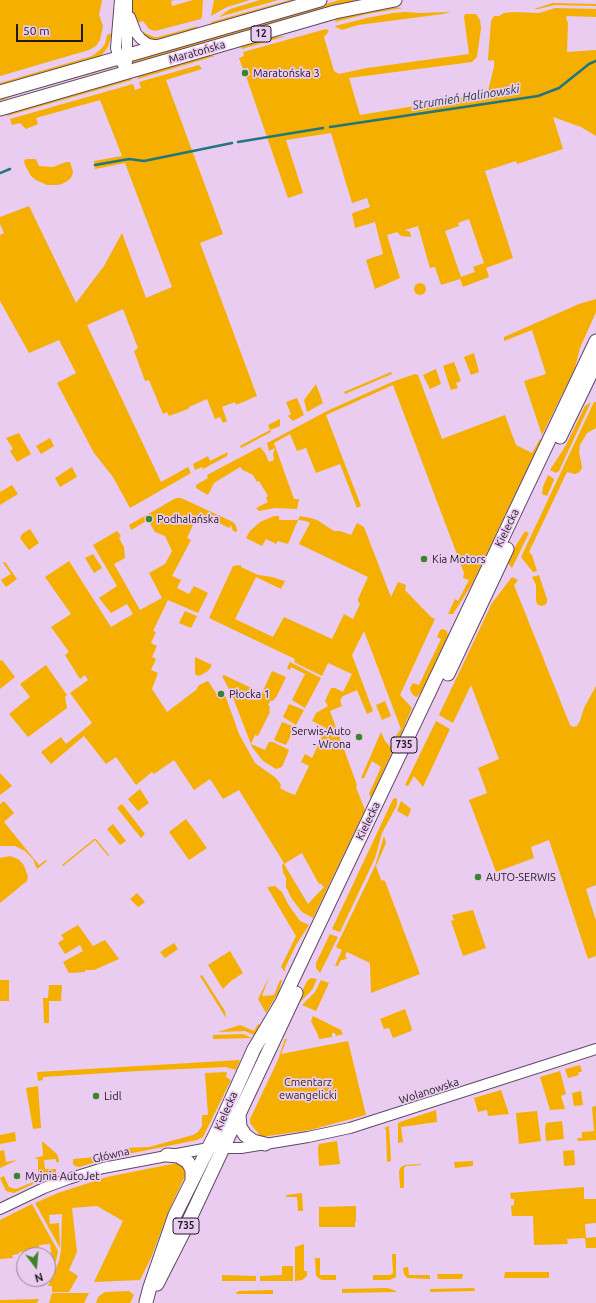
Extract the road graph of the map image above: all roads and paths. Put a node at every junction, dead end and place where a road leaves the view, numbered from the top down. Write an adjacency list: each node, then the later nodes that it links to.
1 (120, 0): 5 (street)
2 (320, 0): 6 (main road, Maratońska / 12)
3 (395, 0): 9 (main road, Maratońska / 12)
4 (127, 5): 6 (street); 7 (street)
5 (116, 41): 7 (street); 8 (street)
6 (160, 46): 7 (main road, Maratońska / 12)
7 (122, 57): 8 (main road, Maratońska / 12); 9 (street)
8 (100, 63): 10 (main road, Maratońska / 12)
9 (127, 72): 11 (main road, Maratońska / 12)
10 (0, 92)
11 (0, 109)
12 (596, 341): 18 (main road, Kielecka / 735)
13 (596, 363): 15 (main road, Kielecka / 735)
14 (596, 1049): 16 (street, Wolanowska)
15 (239, 1115): 16 (main road); 17 (main road, Kielecka / 735)
16 (265, 1144): 17 (street, Wolanowska)
17 (224, 1147): 18 (street, Wolanowska); 22 (main road, Kielecka / 735)
18 (209, 1148): 19 (street, Główna); 20 (main road, Kielecka / 735)
19 (167, 1155): 20 (main road); 21 (street, Główna)
20 (192, 1180): 22 (main road, Kielecka / 735)
21 (0, 1209)
22 (146, 1303)

